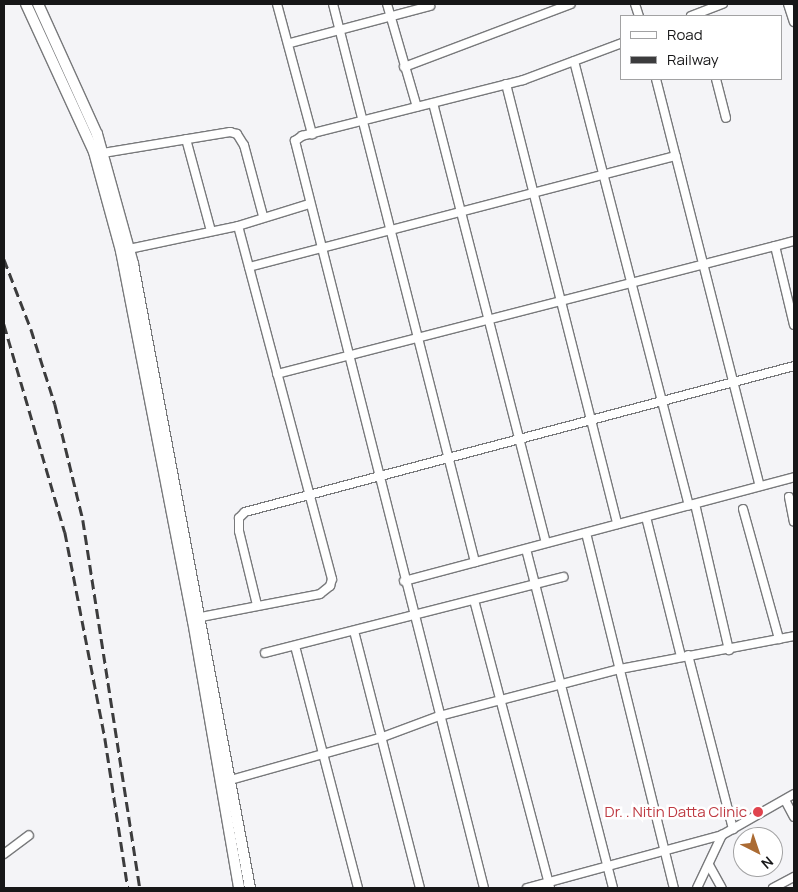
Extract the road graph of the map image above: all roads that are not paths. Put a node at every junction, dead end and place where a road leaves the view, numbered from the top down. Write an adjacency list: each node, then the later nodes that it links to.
1 (26, 4): 90 (street)
2 (38, 4): 27 (street)
3 (277, 4): 14 (street)
4 (333, 4): 13 (street)
5 (387, 4): 11 (street)
6 (571, 4): 17 (street)
7 (723, 4): 10 (street)
8 (788, 4): 12 (street)
9 (430, 6): 11 (street)
10 (700, 15)
11 (391, 16): 13 (street); 17 (street)
12 (794, 22)
13 (340, 30): 14 (street); 24 (street)
14 (290, 44): 25 (street)
15 (620, 44): 16 (street)
16 (574, 61): 20 (street); 29 (street)
17 (404, 67): 22 (street)
18 (656, 80): 28 (street)
19 (716, 80): 23 (street)
20 (506, 84): 21 (street); 30 (street)
21 (433, 103): 22 (street); 32 (street)
22 (417, 107): 24 (street)
23 (726, 118)
24 (362, 121): 25 (street); 35 (street)
25 (312, 134): 31 (street)
26 (186, 139): 27 (street); 33 (street); 36 (street)
27 (103, 153): 40 (street)
28 (676, 156): 29 (street); 41 (street)
29 (604, 174): 30 (street); 43 (street)
30 (533, 193): 32 (street); 44 (street)
31 (309, 204): 33 (street); 39 (street)
32 (461, 212): 35 (street); 45 (street)
33 (263, 216): 34 (street)
34 (238, 226): 36 (street); 42 (street)
35 (391, 230): 39 (street); 47 (street)
36 (211, 231): 40 (street)
37 (794, 241): 38 (street)
38 (775, 246): 41 (street); 46 (street)
39 (320, 248): 42 (street); 48 (street)
40 (129, 249): 76 (street)
41 (703, 265): 43 (street); 51 (street)
42 (249, 267): 50 (street)
43 (632, 283): 44 (street); 52 (street)
44 (560, 301): 45 (street); 53 (street)
45 (488, 320): 47 (street); 54 (street)
46 (794, 325)
47 (418, 338): 48 (street); 55 (street)
48 (348, 356): 50 (street); 56 (street)
49 (794, 366): 51 (street)
50 (277, 374): 59 (street)
51 (733, 382): 52 (street); 58 (street)
52 (660, 402): 53 (street); 61 (street)
53 (592, 420): 54 (street); 65 (street)
54 (521, 439): 55 (street); 67 (street)
55 (451, 459): 56 (street); 69 (street)
56 (378, 475): 59 (street); 71 (street)
57 (794, 477): 58 (street)
58 (760, 486): 61 (street)
59 (310, 494): 74 (street); 74 (street)
60 (789, 497): 64 (street)
61 (692, 505): 63 (street); 81 (street)
62 (743, 509): 79 (street)
63 (646, 517): 65 (street); 83 (street)
64 (794, 522)
65 (618, 524): 66 (street)
66 (586, 533): 67 (street); 84 (street)
67 (546, 544): 68 (street)
68 (526, 549): 69 (street); 72 (street)
69 (475, 562): 71 (street)
70 (563, 577): 72 (street)
71 (404, 581): 75 (street)
72 (535, 584): 73 (street); 85 (street)
73 (474, 600): 75 (street); 86 (street)
74 (257, 605): 76 (street)
75 (413, 616): 77 (street); 87 (street)
76 (201, 617): 90 (street)
77 (354, 631): 80 (street); 88 (street)
78 (794, 636): 79 (street)
79 (779, 639): 81 (street)
80 (295, 646): 82 (street); 89 (street)
81 (729, 650): 83 (street)
82 (265, 654)
83 (684, 655): 84 (street); 95 (street)
84 (620, 669): 85 (street); 98 (street)
85 (560, 685): 86 (street); 101 (street)
86 (500, 700): 87 (street); 103 (street)
87 (439, 716): 88 (street); 108 (street)
88 (380, 738): 89 (street); 107 (street)
89 (322, 753): 90 (street); 106 (street)
90 (225, 781): 104 (street); 105 (street)
91 (794, 794): 92 (street)
92 (785, 800): 93 (street); 94 (street)
93 (794, 817)
94 (737, 827)
95 (733, 829): 97 (street)
96 (29, 834): 99 (street)
97 (722, 835): 98 (street); 100 (street)
98 (665, 851): 101 (street); 111 (street)
99 (4, 854)
100 (708, 865): 112 (street); 113 (street)
101 (607, 866): 103 (street); 110 (street)
102 (794, 877): 114 (street)
103 (549, 885): 109 (street)
104 (240, 888)
105 (250, 888)
106 (358, 888)
107 (420, 888)
108 (484, 888)
109 (527, 888)
110 (613, 888)
111 (674, 888)
112 (698, 888)
113 (722, 888)
114 (773, 888)

